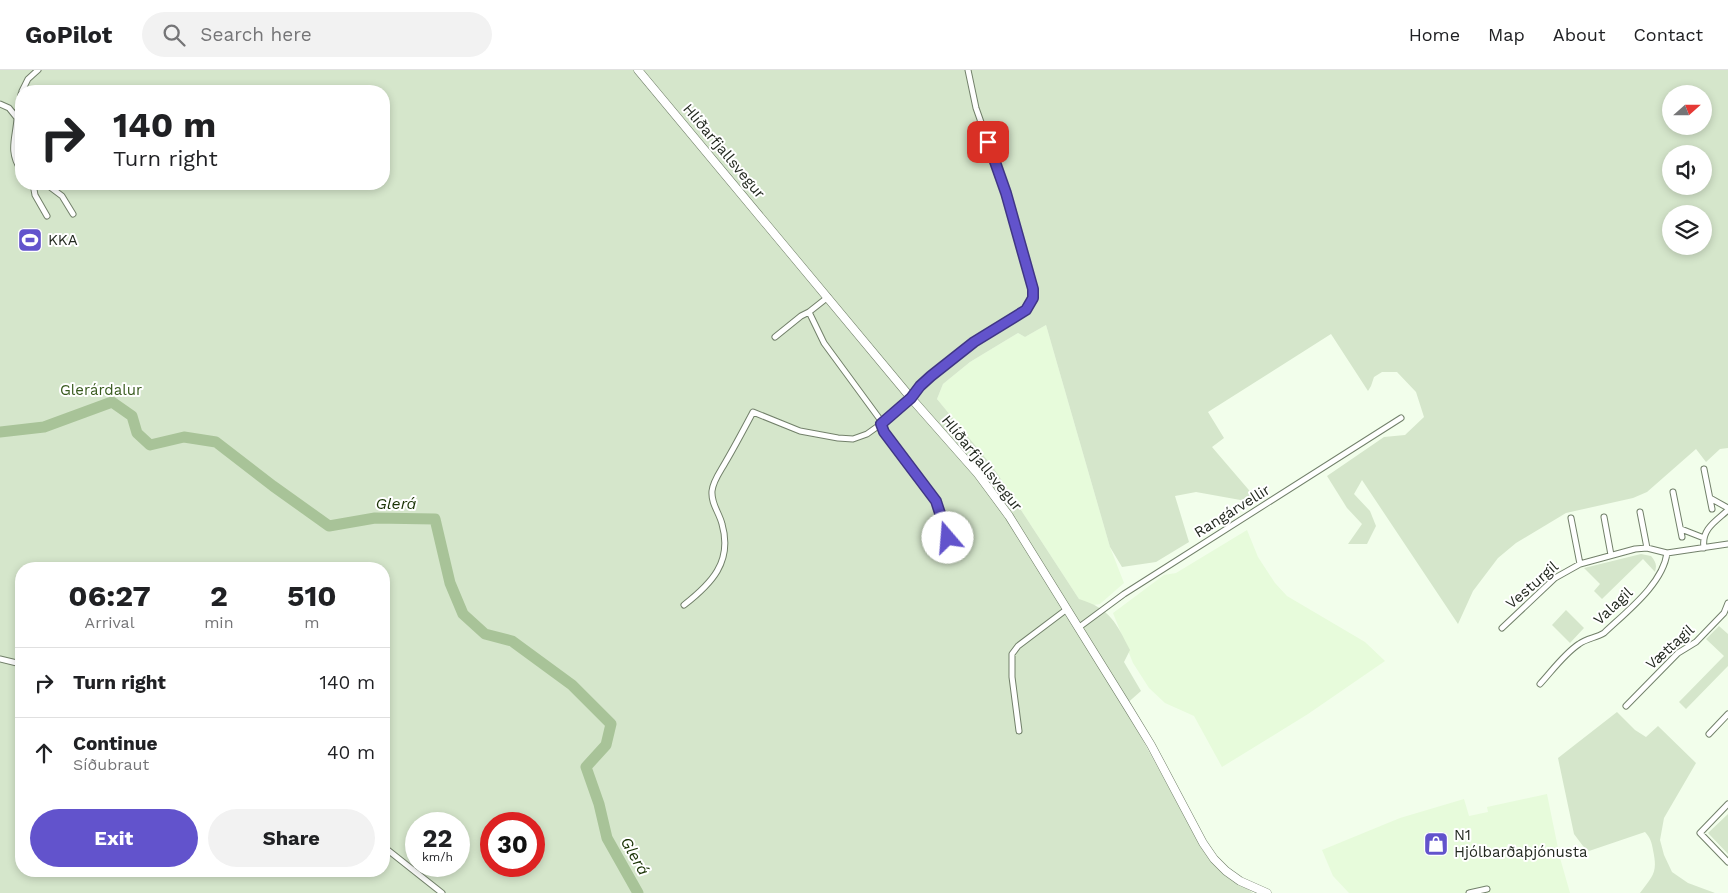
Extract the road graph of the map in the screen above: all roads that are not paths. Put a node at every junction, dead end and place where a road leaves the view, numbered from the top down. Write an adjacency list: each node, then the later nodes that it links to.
1 (38, 70): 4 (street)
2 (638, 70): 13 (main road, Hlíðarfjallsvegur)
3 (968, 70): 16 (street)
4 (25, 85)
5 (0, 104): 6 (street)
6 (15, 116)
7 (15, 132): 8 (street)
8 (15, 159)
9 (34, 190): 12 (street)
10 (54, 190): 11 (street)
11 (73, 214)
12 (47, 216)
13 (828, 297): 14 (street); 16 (main road, Hlíðarfjallsvegur)
14 (810, 312): 15 (street); 18 (street)
15 (775, 337)
16 (911, 398): 18 (street); 39 (main road, Hlíðarfjallsvegur)
17 (1401, 418): 40 (street, Rangárvellir)
18 (881, 424): 29 (street); 38 (street)
19 (1704, 469): 21 (street)
20 (1673, 492): 27 (street)
21 (1710, 498): 22 (street); 23 (street)
22 (1712, 509)
23 (1728, 509): 30 (street)
24 (1640, 512): 32 (street)
25 (1604, 516): 35 (street)
26 (1571, 518): 36 (street, Vesturgil)
27 (1681, 529): 28 (street); 30 (street)
28 (1682, 537)
29 (948, 538)
30 (1704, 538): 33 (street)
31 (1728, 544): 33 (street, Vesturgil)
32 (1647, 548): 34 (street, Vesturgil); 35 (street, Vesturgil)
33 (1704, 548): 34 (street, Vesturgil)
34 (1666, 553): 44 (street, Valagil)
35 (1611, 554): 36 (street, Vesturgil)
36 (1580, 564): 41 (street, Vesturgil)
37 (1728, 603): 45 (street, Vættagil)
38 (684, 605)
39 (1066, 609): 40 (main road, Hlíðarfjallsvegur); 47 (street)
40 (1078, 628): 54 (main road, Hlíðarfjallsvegur)
41 (1502, 628)
42 (0, 659): 43 (street)
43 (15, 663)
44 (1540, 684)
45 (1626, 706)
46 (1728, 714): 48 (street)
47 (1019, 731)
48 (1709, 734)
49 (1728, 804): 51 (street)
50 (390, 852): 53 (street)
51 (1728, 862)
52 (1486, 890): 55 (street)
53 (442, 893)
54 (1267, 893)
55 (1469, 893)

